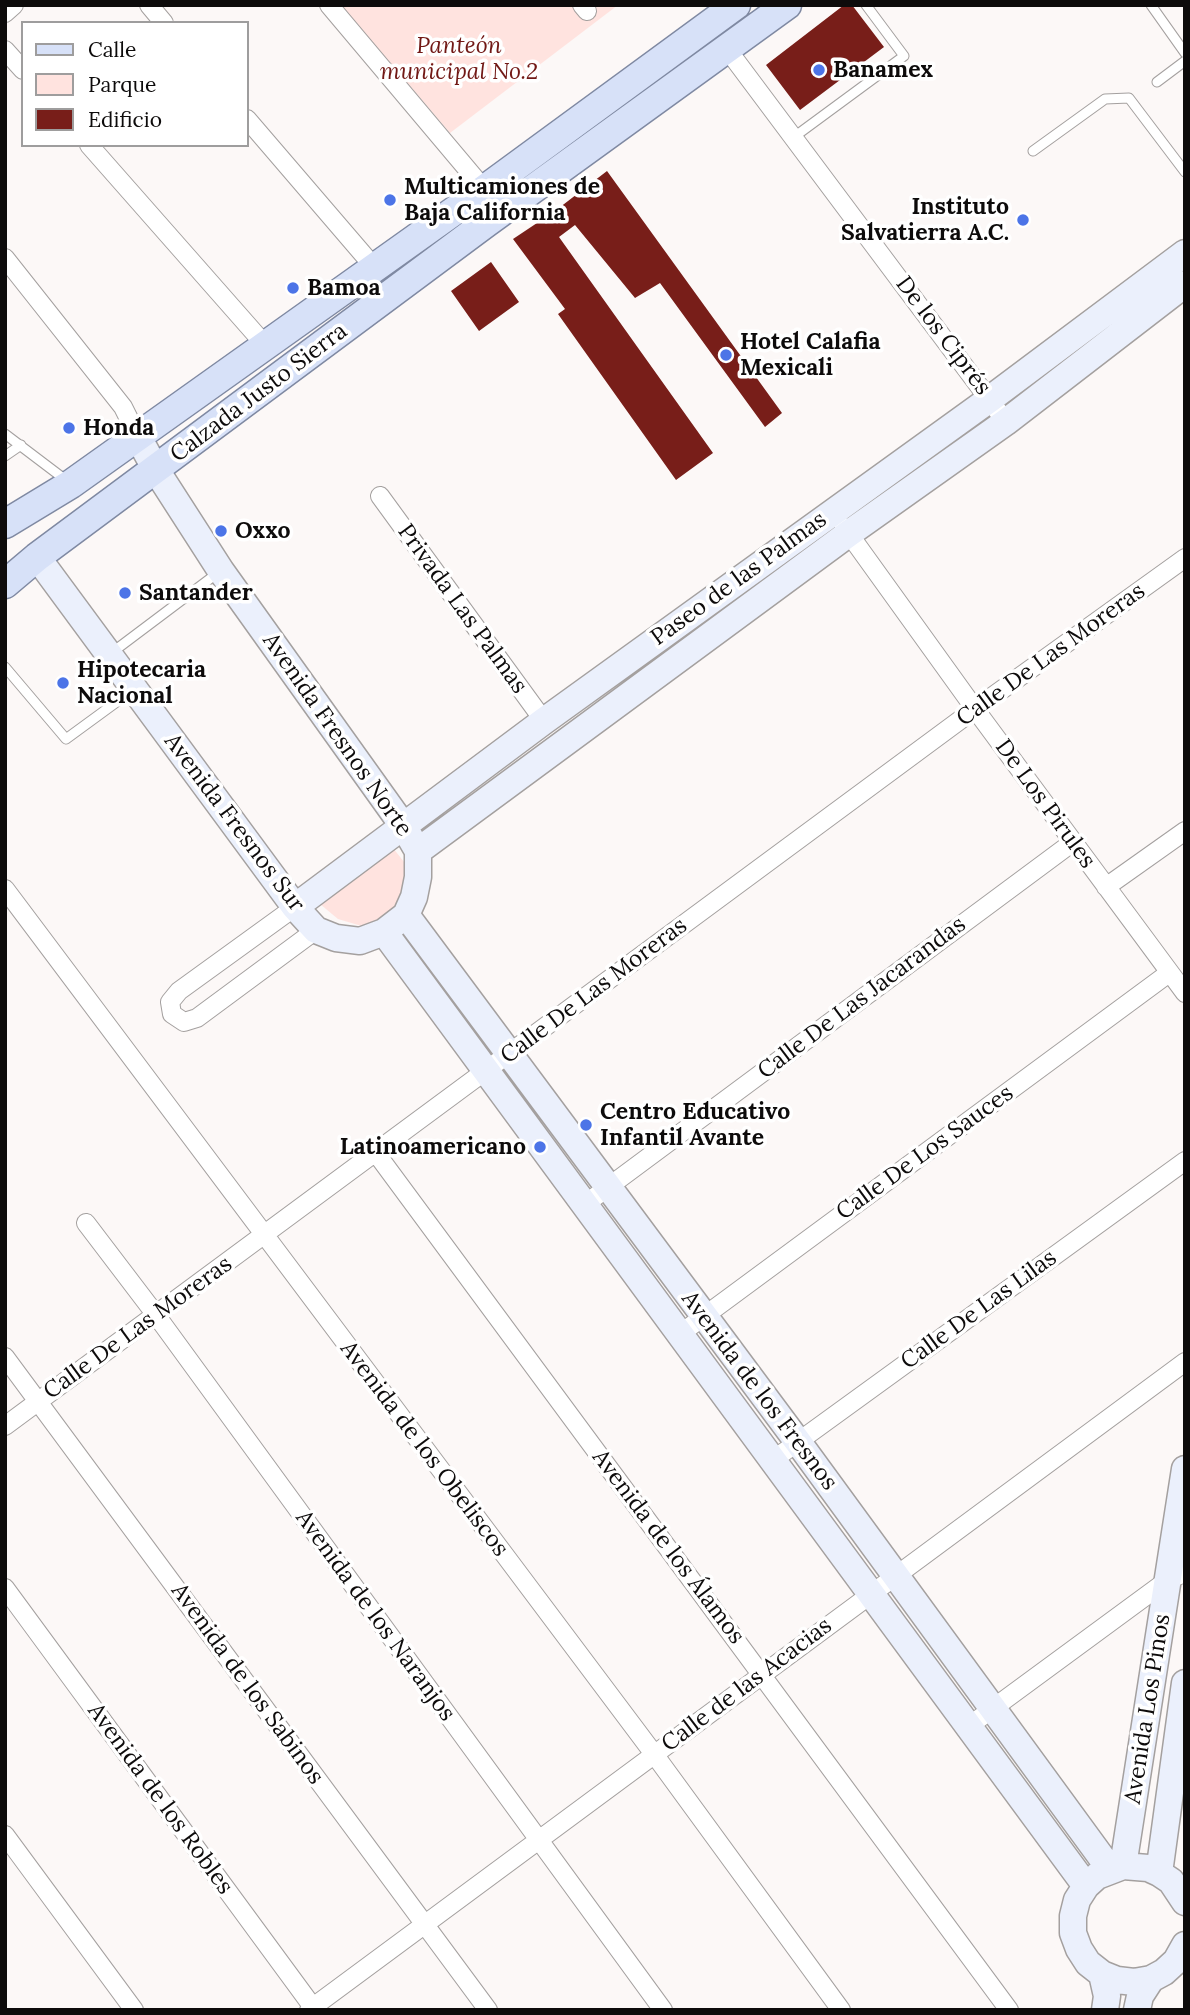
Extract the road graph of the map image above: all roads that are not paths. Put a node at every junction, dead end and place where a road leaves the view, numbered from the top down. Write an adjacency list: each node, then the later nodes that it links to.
1 (15, 5): 8 (street)
2 (149, 5): 9 (street)
3 (329, 5): 21 (street)
4 (736, 5): 21 (main road, Calzada Justo Sierra)
5 (787, 5): 10 (main road, Calzada Justo Sierra)
6 (866, 5): 17 (lane)
7 (1151, 5): 12 (lane)
8 (5, 13)
9 (162, 21)
10 (727, 49): 17 (street, De los Ciprés); 22 (main road, Calzada Justo Sierra)
11 (5, 50): 14 (street)
12 (1185, 53)
13 (1185, 61): 15 (lane)
14 (21, 67)
15 (1157, 82)
16 (248, 120): 25 (street)
17 (794, 138): 28 (street, De los Ciprés)
18 (91, 147): 27 (street)
19 (1033, 151): 20 (lane)
20 (1185, 172)
21 (485, 189): 22 (street); 25 (main road, Calzada Justo Sierra)
22 (502, 212): 34 (main road, Calzada Justo Sierra)
23 (1185, 253): 28 (street, Paseo de las Palmas)
24 (5, 258): 31 (street)
25 (374, 267): 27 (main road, Calzada Justo Sierra)
26 (1185, 284): 29 (street, Paseo de las Palmas)
27 (265, 346): 31 (main road, Calzada Justo Sierra)
28 (990, 399): 29 (street, De los Ciprés); 37 (street, Paseo de las Palmas)
29 (1006, 422): 39 (street, Paseo de las Palmas)
30 (5, 434): 32 (lane)
31 (138, 435): 34 (street, Avenida Fresnos Norte); 35 (main road, Calzada Justo Sierra)
32 (21, 446): 33 (lane); 35 (lane)
33 (5, 456)
34 (156, 470): 40 (main road, Calzada Justo Sierra); 42 (street, Avenida Fresnos Norte)
35 (71, 484): 38 (main road, Calzada Justo Sierra)
36 (380, 496): 48 (street, Privada Las Palmas)
37 (833, 511): 39 (street, De Los Pirules); 48 (street, Paseo de las Palmas)
38 (5, 524)
39 (848, 534): 47 (street, De Los Pirules); 52 (street, Paseo de las Palmas)
40 (37, 558): 43 (main road, Calzada Justo Sierra); 44 (street, Avenida Fresnos Sur)
41 (1185, 558): 47 (street, Calle De Las Moreras)
42 (221, 571): 44 (lane); 49 (street, Avenida Fresnos Norte)
43 (5, 583)
44 (109, 655): 46 (street, Avenida Fresnos Sur)
45 (5, 667): 46 (lane)
46 (134, 689): 55 (street, Avenida Fresnos Sur)
47 (975, 709): 51 (street, De Los Pirules); 61 (street, Calle De Las Moreras)
48 (544, 722): 49 (street, Paseo de las Palmas)
49 (404, 827): 52 (street, Avenida Fresnos Norte); 55 (street, Paseo de las Palmas)
50 (1185, 831): 53 (street)
51 (1073, 842): 53 (street, De Los Pirules); 65 (street, Calle De Las Jacarandas)
52 (418, 851): 56 (street, Avenida Fresnos Norte)
53 (1106, 887): 59 (street, De Los Pirules)
54 (5, 889): 68 (street, Avenida de los Obeliscos)
55 (295, 906): 57 (street, Avenida Fresnos Sur); 57 (street)
56 (406, 915): 58 (street); 61 (street, Avenida de los Fresnos)
57 (316, 930): 58 (street, Avenida Fresnos Sur)
58 (384, 932): 62 (street, Avenida de los Fresnos)
59 (1169, 973): 60 (street, De Los Pirules); 70 (street, Calle De Los Sauces)
60 (1185, 993)
61 (509, 1054): 62 (street, Calle De Las Moreras); 65 (street, Avenida de los Fresnos)
62 (485, 1072): 63 (street, Calle De Las Moreras); 66 (street, Avenida de los Fresnos)
63 (376, 1153): 68 (street, Calle De Las Moreras); 83 (street, Avenida de los Álamos)
64 (1185, 1161): 76 (street, Calle De Las Lilas)
65 (608, 1188): 66 (street, Calle De Las Jacarandas); 70 (street, Avenida de los Fresnos)
66 (584, 1205): 71 (street, Avenida de los Fresnos)
67 (86, 1223): 69 (street, Avenida de los Naranjos)
68 (264, 1236): 69 (street, Calle De Las Moreras); 87 (street, Avenida de los Obeliscos)
69 (156, 1315): 74 (street, Calle De Las Moreras); 89 (street, Avenida de los Naranjos)
70 (704, 1317): 71 (street, Calle De Los Sauces); 76 (street, Avenida de los Fresnos)
71 (680, 1334): 77 (street, Avenida de los Fresnos)
72 (5, 1357): 74 (street, Avenida de los Sabinos)
73 (1185, 1362): 79 (street, Calle de las Acacias)
74 (38, 1402): 75 (street, Calle De Las Moreras); 94 (street, Avenida de los Sabinos)
75 (5, 1426)
76 (798, 1442): 77 (street, Calle De Las Lilas); 79 (street, Avenida de los Fresnos)
77 (773, 1460): 82 (street, Avenida de los Fresnos)
78 (1185, 1469): 80 (street, Avenida Los Pinos)
79 (896, 1575): 82 (street, Calle de las Acacias); 85 (street, Avenida de los Fresnos)
80 (1177, 1576): 85 (street); 90 (street, Avenida Los Pinos)
81 (5, 1588): 98 (street, Avenida de los Robles)
82 (871, 1593): 83 (street, Calle de las Acacias); 86 (street, Avenida de los Fresnos)
83 (762, 1674): 87 (street, Calle de las Acacias); 103 (street, Avenida de los Álamos)
84 (1185, 1683): 91 (street, Avenida Los Pinos)
85 (993, 1708): 86 (street); 90 (street, Avenida de los Fresnos)
86 (969, 1726): 92 (street, Avenida de los Fresnos)
87 (654, 1754): 89 (street, Calle de las Acacias); 102 (street, Avenida de los Obeliscos)
88 (5, 1835): 99 (street)
89 (539, 1840): 94 (street, Calle de las Acacias); 101 (street, Avenida de los Naranjos)
90 (1116, 1867): 91 (street); 92 (street)
91 (1159, 1872): 93 (street)
92 (1086, 1886): 96 (street)
93 (1185, 1902)
94 (424, 1924): 98 (street, Calle de las Acacias); 100 (street, Avenida de los Sabinos)
95 (1185, 1945): 97 (street)
96 (1102, 1974): 97 (street); 104 (street)
97 (1151, 1979): 105 (street)
98 (312, 2009)
99 (134, 2010)
100 (488, 2010)
101 (663, 2010)
102 (841, 2010)
103 (1009, 2010)
104 (1105, 2010)
105 (1137, 2010)

